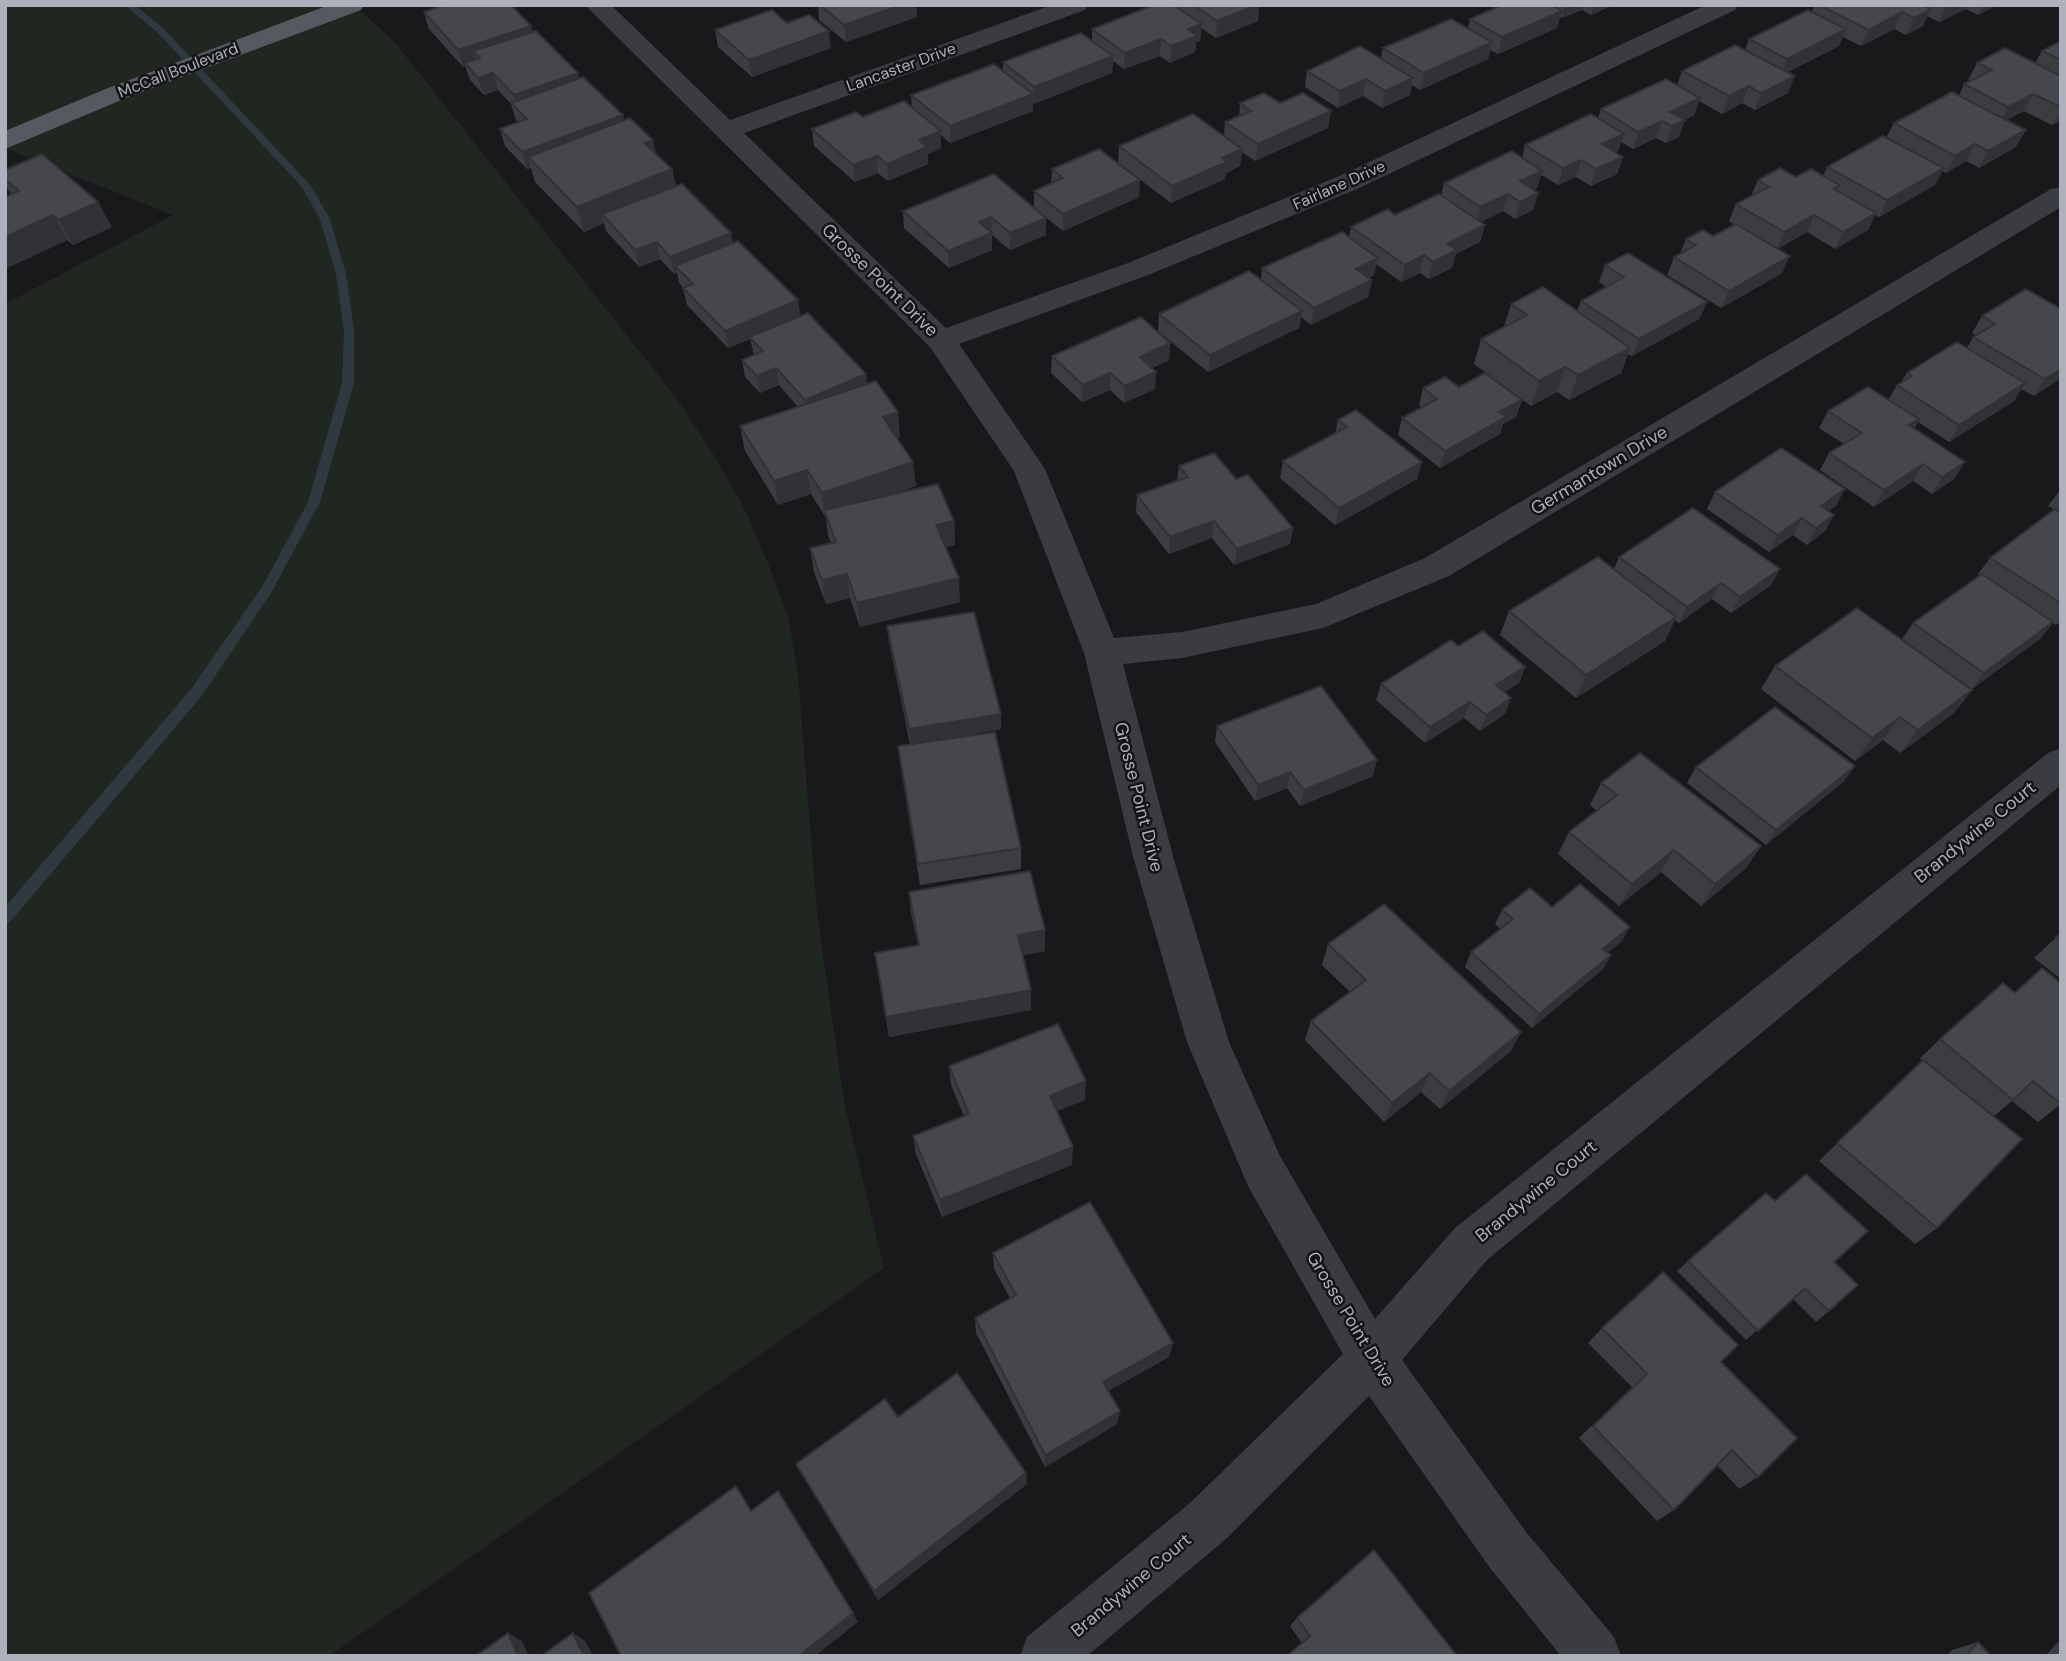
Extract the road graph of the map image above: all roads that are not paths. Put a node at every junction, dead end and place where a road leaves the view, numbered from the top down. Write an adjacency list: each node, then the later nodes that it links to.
1 (352, 5): 6 (main road, McCall Boulevard)
2 (597, 5): 5 (street, Grosse Point Drive)
3 (1076, 5): 5 (street, Lancaster Drive)
4 (1726, 5): 8 (street, Fairlane Drive)
5 (727, 130): 8 (street, Grosse Point Drive)
6 (5, 141)
7 (2061, 195): 9 (street, Germantown Drive)
8 (942, 340): 9 (street, Grosse Point Drive)
9 (1102, 653): 11 (street, Grosse Point Drive)
10 (2061, 763): 11 (street, Brandywine Court)
11 (1372, 1359): 12 (street, Brandywine Court); 13 (street, Grosse Point Drive)
12 (1046, 1656)
13 (1595, 1656)

